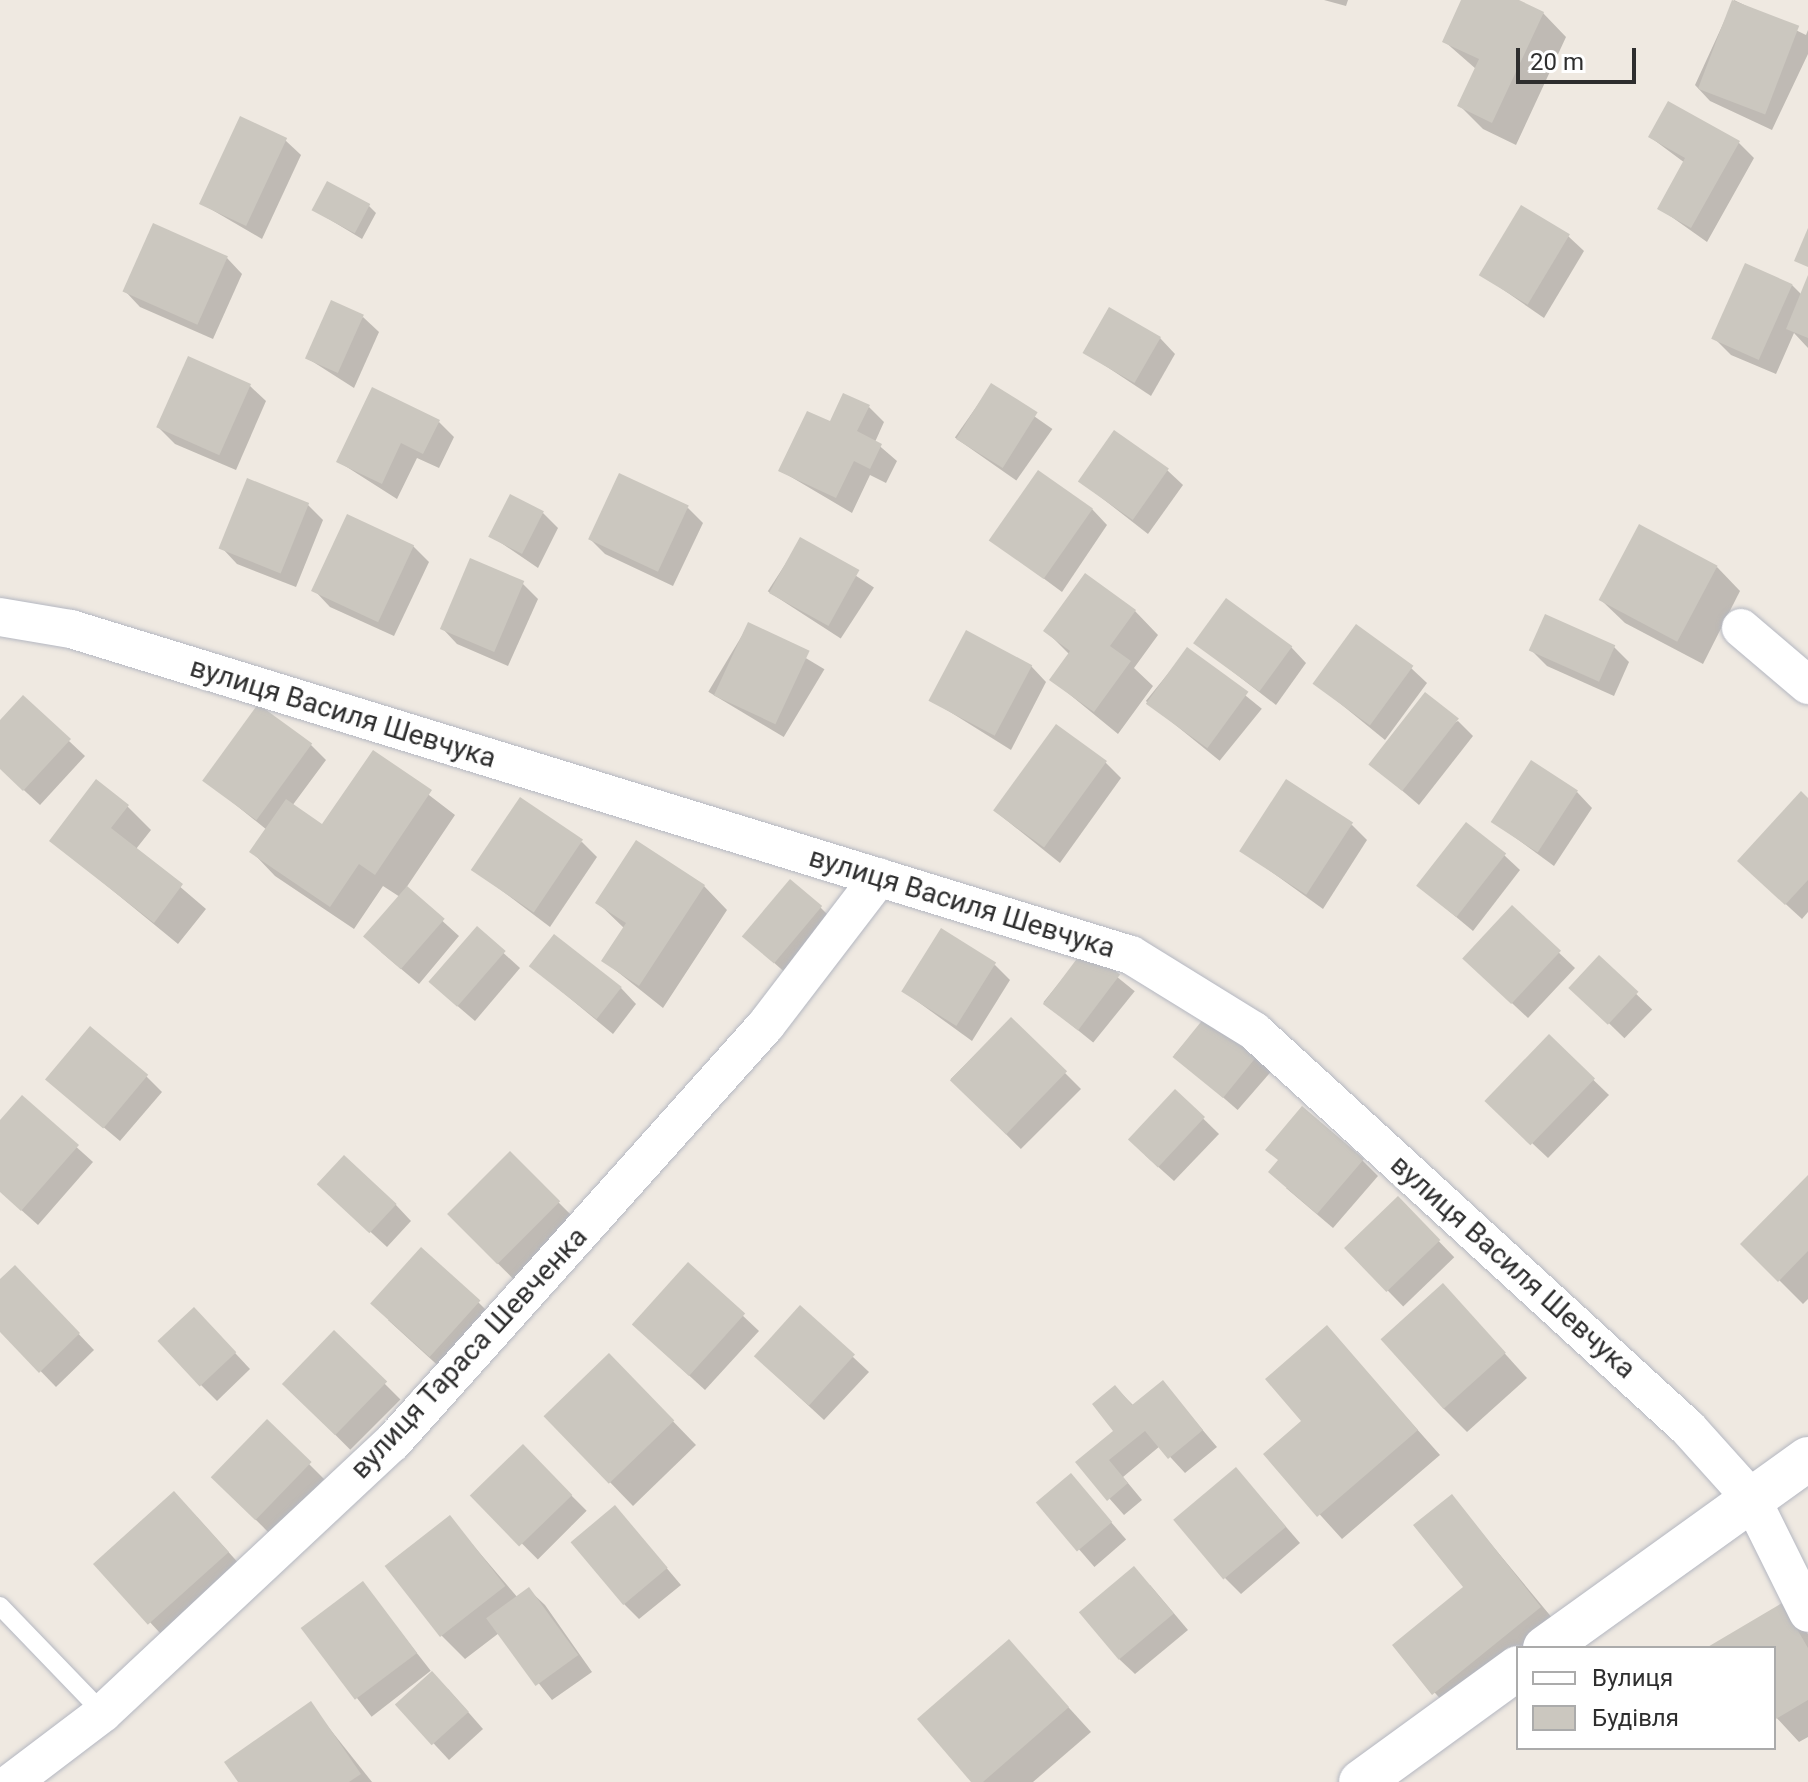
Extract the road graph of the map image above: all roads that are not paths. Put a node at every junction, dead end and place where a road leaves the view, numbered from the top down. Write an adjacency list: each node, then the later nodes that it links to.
1 (0, 617): 4 (street, вулиця Василя Шевчука)
2 (1741, 628): 3 (street)
3 (1808, 685)
4 (879, 877): 6 (street, вулиця Василя Шевчука); 11 (street, вулиця Тараса Шевченка)
5 (1808, 1459): 6 (main road)
6 (1751, 1498): 8 (street, вулиця Василя Шевчука); 9 (main road)
7 (0, 1606): 11 (lane)
8 (1808, 1613)
9 (1548, 1646)
10 (1516, 1669): 13 (main road)
11 (103, 1713): 12 (street, вулиця Тараса Шевченка)
12 (12, 1782)
13 (1361, 1782)

